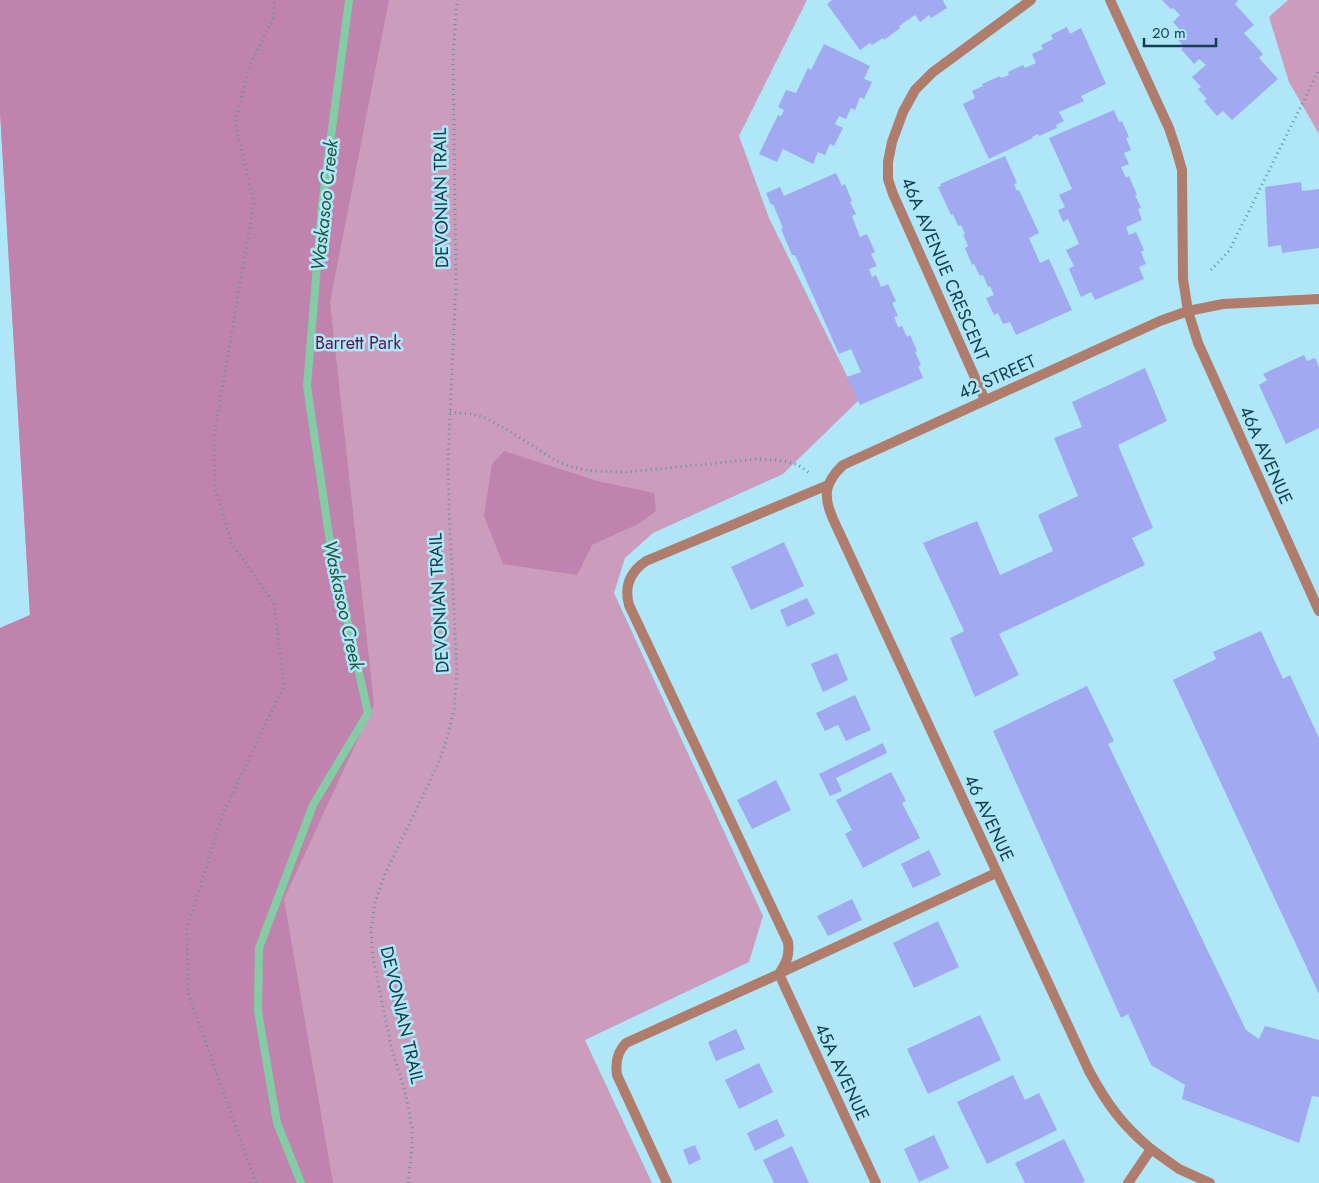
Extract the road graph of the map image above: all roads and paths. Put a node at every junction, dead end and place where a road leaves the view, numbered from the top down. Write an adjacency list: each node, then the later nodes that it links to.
1 (275, 0): 16 (path)
2 (457, 0): 10 (path, DEVONIAN TRAIL)
3 (1031, 0): 9 (street, 46A AVENUE CRESCENT)
4 (1110, 0): 8 (street)
5 (1319, 70): 6 (path)
6 (1211, 270)
7 (1319, 299): 8 (street, 42 STREET)
8 (1188, 311): 9 (street, 42 STREET); 12 (street, 46A AVENUE)
9 (985, 400): 11 (street, 42 STREET)
10 (450, 412): 11 (path); 17 (path, DEVONIAN TRAIL)
11 (828, 485): 13 (street, 46 AVENUE); 14 (street)
12 (1319, 611)
13 (996, 873): 14 (street); 15 (street, 46 AVENUE)
14 (779, 974): 18 (street); 19 (street, 45A AVENUE)
15 (1151, 1149): 20 (street); 21 (street, 46 AVENUE)
16 (256, 1183)
17 (408, 1183)
18 (668, 1183)
19 (876, 1183)
20 (1128, 1183)
21 (1210, 1183)

